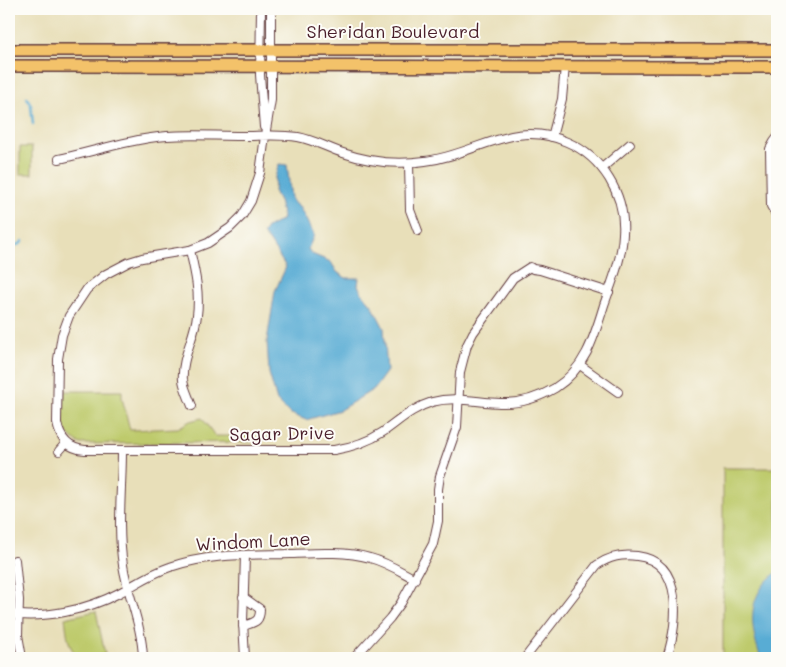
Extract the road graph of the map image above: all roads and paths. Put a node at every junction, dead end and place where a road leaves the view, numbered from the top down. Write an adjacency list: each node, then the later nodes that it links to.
1 (261, 9): 3 (street)
2 (271, 9): 4 (street)
3 (260, 49): 4 (main road, Sheridan Boulevard); 5 (main road, Sheridan Boulevard); 8 (street)
4 (272, 49): 6 (main road, Sheridan Boulevard); 8 (street)
5 (9, 50)
6 (777, 50)
7 (9, 66): 8 (main road, Sheridan Boulevard)
8 (266, 66): 9 (main road, Sheridan Boulevard); 11 (street); 11 (street)
9 (565, 66): 10 (main road, Sheridan Boulevard); 12 (street)
10 (777, 67)
11 (265, 136): 15 (street, Sagar Drive); 16 (street, Sagar Drive); 20 (street)
12 (552, 136): 16 (street, Sagar Drive); 17 (street, Sagar Drive)
13 (772, 141): 18 (street)
14 (630, 144): 17 (street)
15 (60, 159)
16 (409, 163): 19 (street)
17 (602, 168): 21 (street, Sagar Drive)
18 (777, 220)
19 (418, 231)
20 (190, 250): 25 (street); 26 (street)
21 (609, 292): 22 (street, Sagar Drive); 24 (street)
22 (580, 364): 23 (street); 24 (street, Sagar Drive)
23 (618, 392)
24 (459, 399): 27 (street, Sagar Drive); 31 (street)
25 (192, 406)
26 (66, 443): 27 (street, Sagar Drive); 28 (street)
27 (122, 450): 32 (street)
28 (59, 451)
29 (244, 555): 31 (street, Windom Lane); 32 (street, Windom Lane); 33 (street)
30 (15, 560): 35 (street)
31 (415, 579): 40 (street)
32 (129, 588): 35 (street, Windom Lane); 38 (street)
33 (243, 597): 36 (street); 36 (street)
34 (9, 614): 35 (street, Windom Lane)
35 (19, 615): 37 (street)
36 (243, 626): 39 (street)
37 (22, 658)
38 (143, 658)
39 (244, 658)
40 (354, 658)
41 (526, 658): 42 (street)
42 (668, 658)

